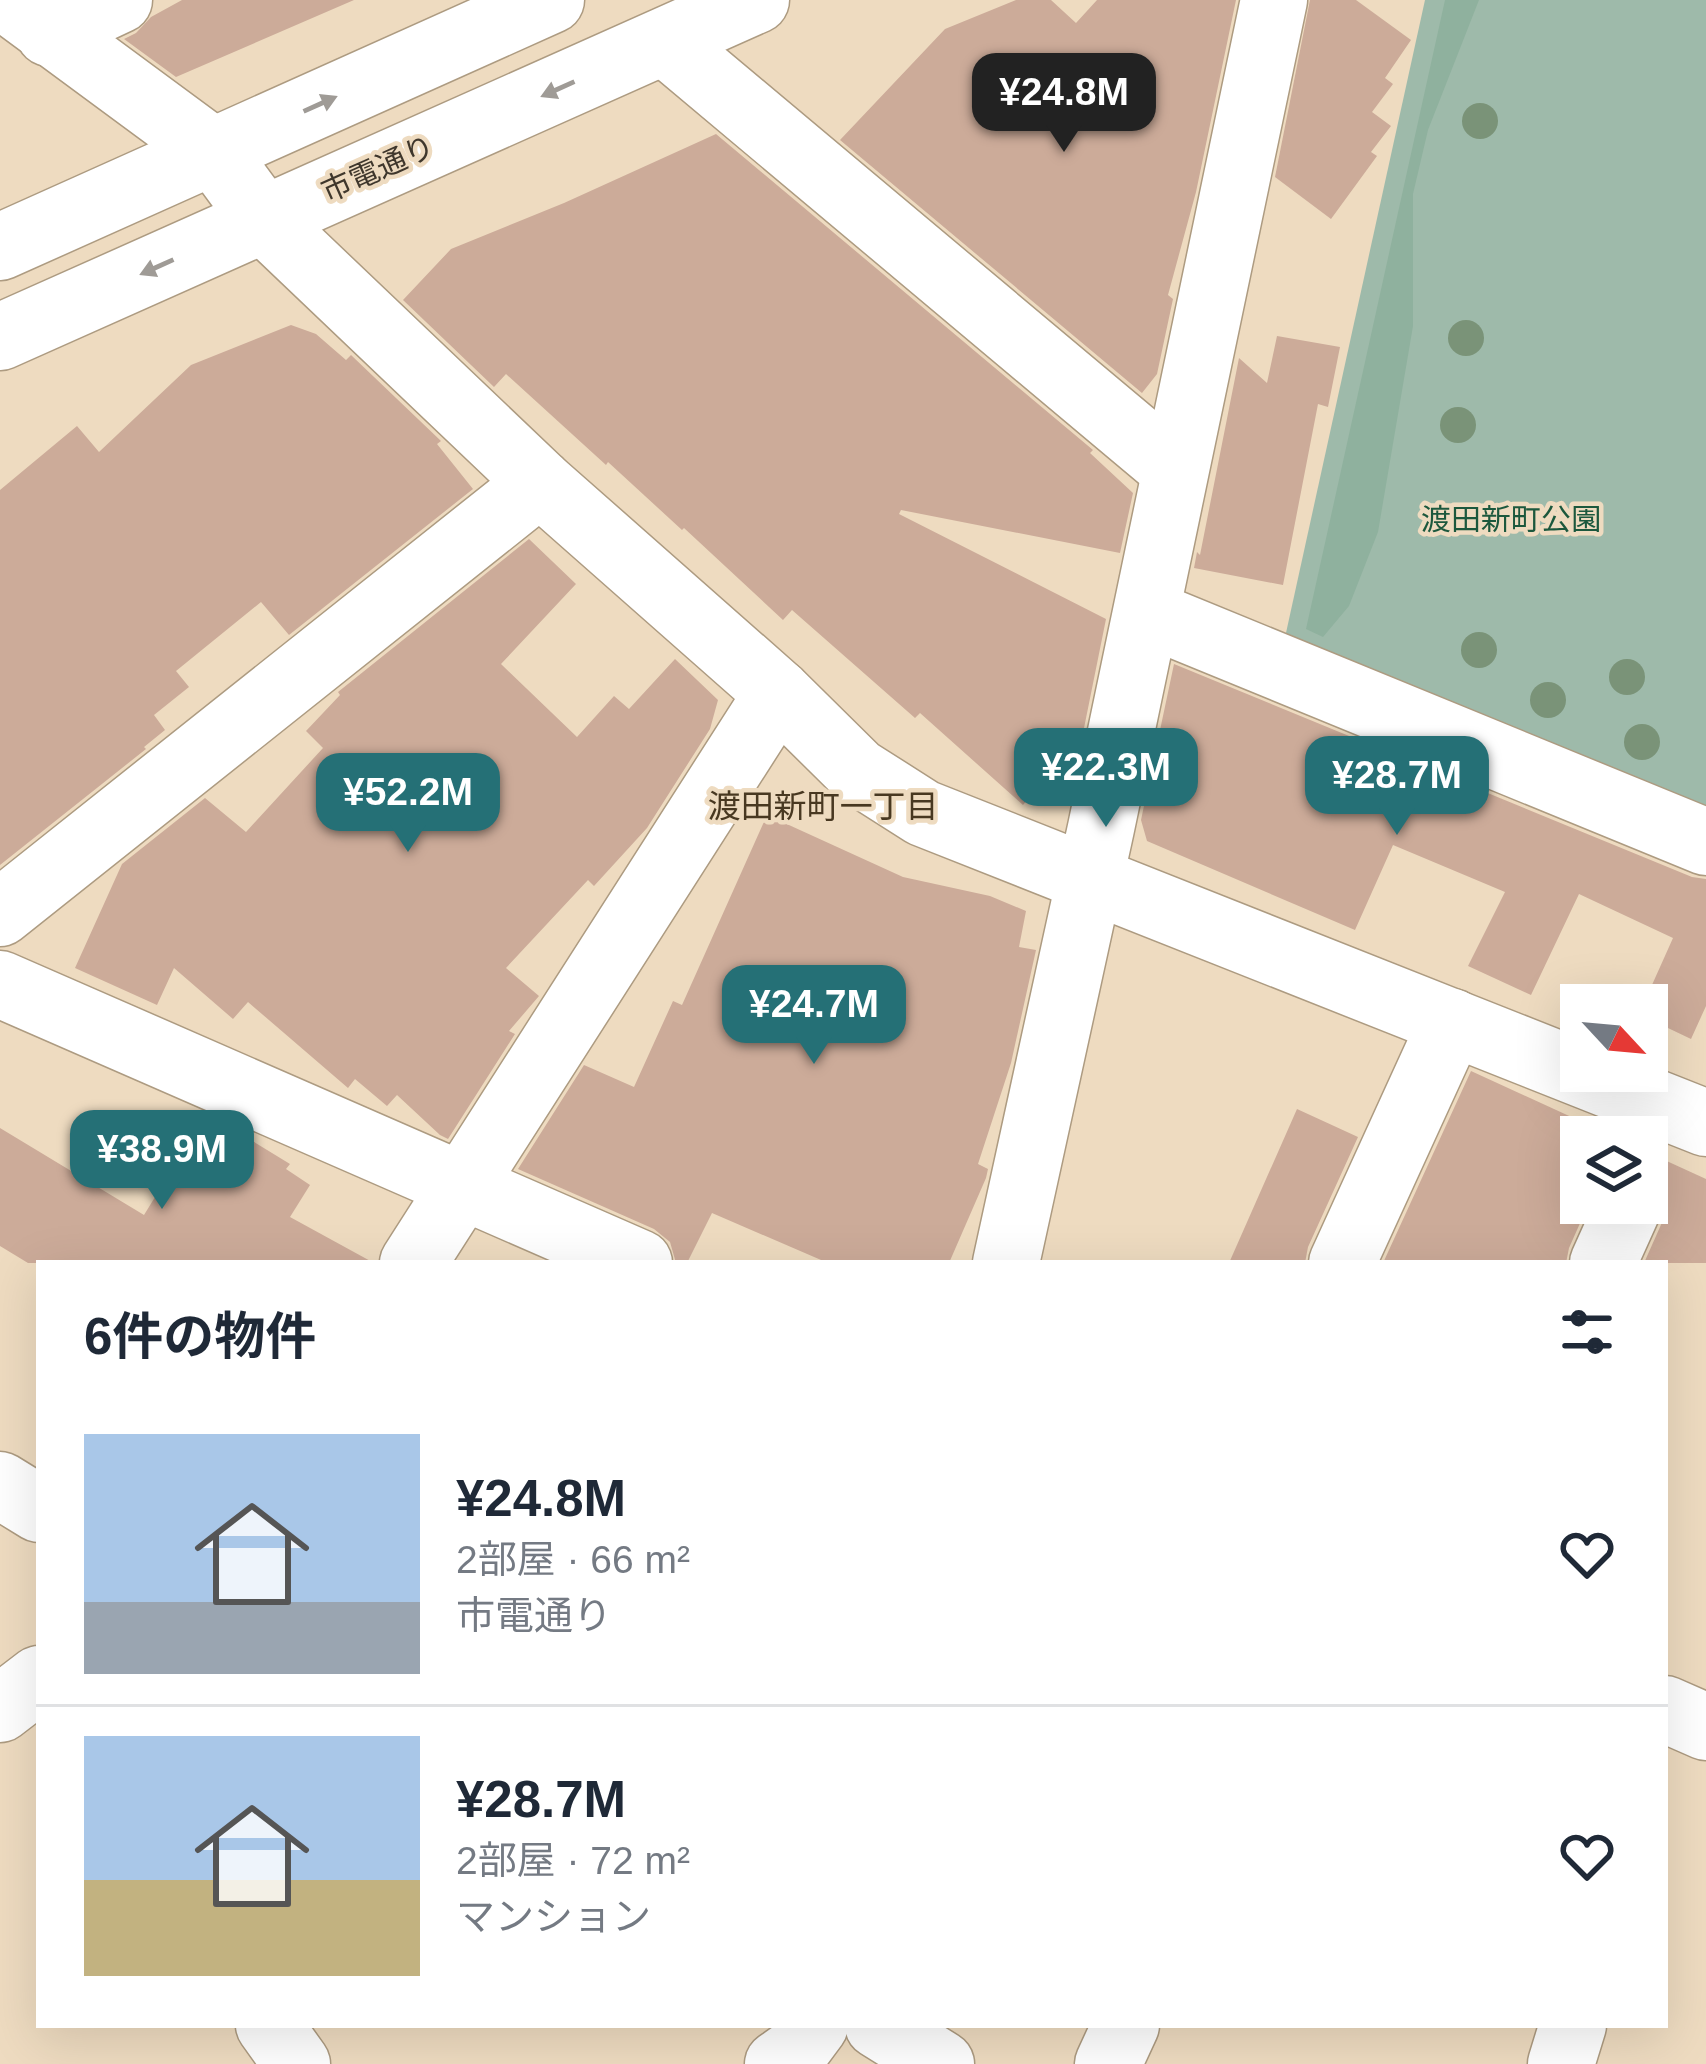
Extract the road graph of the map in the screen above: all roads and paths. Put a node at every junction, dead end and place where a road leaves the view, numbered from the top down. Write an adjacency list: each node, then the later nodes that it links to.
1 (119, 0): 5 (street)
2 (550, 0): 7 (street, one-way to 2)
3 (756, 0): 6 (street, 市電通り)
4 (1274, 0): 11 (street)
5 (29, 16): 7 (street)
6 (665, 42): 8 (street, 市電通り, one-way to 8); 11 (street)
7 (214, 152): 8 (street); 9 (street)
8 (264, 220): 10 (street, 市電通り, one-way to 10); 12 (street)
9 (0, 247)
10 (0, 338)
11 (1174, 469): 13 (street)
12 (540, 483): 14 (street); 17 (street)
13 (1147, 614): 15 (street); 16 (street)
14 (778, 693): 16 (street); 21 (street)
15 (1706, 842)
16 (1090, 878): 19 (street); 25 (street)
17 (0, 914)
18 (0, 984): 21 (street)
19 (1452, 1022): 20 (street); 26 (street)
20 (1675, 1132)
21 (461, 1186): 23 (street); 24 (street)
22 (1621, 1224): 27 (street)
23 (414, 1260)
24 (632, 1260)
25 (1007, 1260)
26 (1343, 1260)
27 (1604, 1260)
28 (0, 1485): 29 (street)
29 (36, 1507)
30 (270, 2028): 35 (street)
31 (812, 2028): 36 (street)
32 (883, 2028): 37 (street)
33 (1125, 2028): 38 (street)
34 (1572, 2028): 39 (street)
35 (297, 2064)
36 (778, 2064)
37 (941, 2064)
38 (1108, 2064)
39 (1561, 2064)

